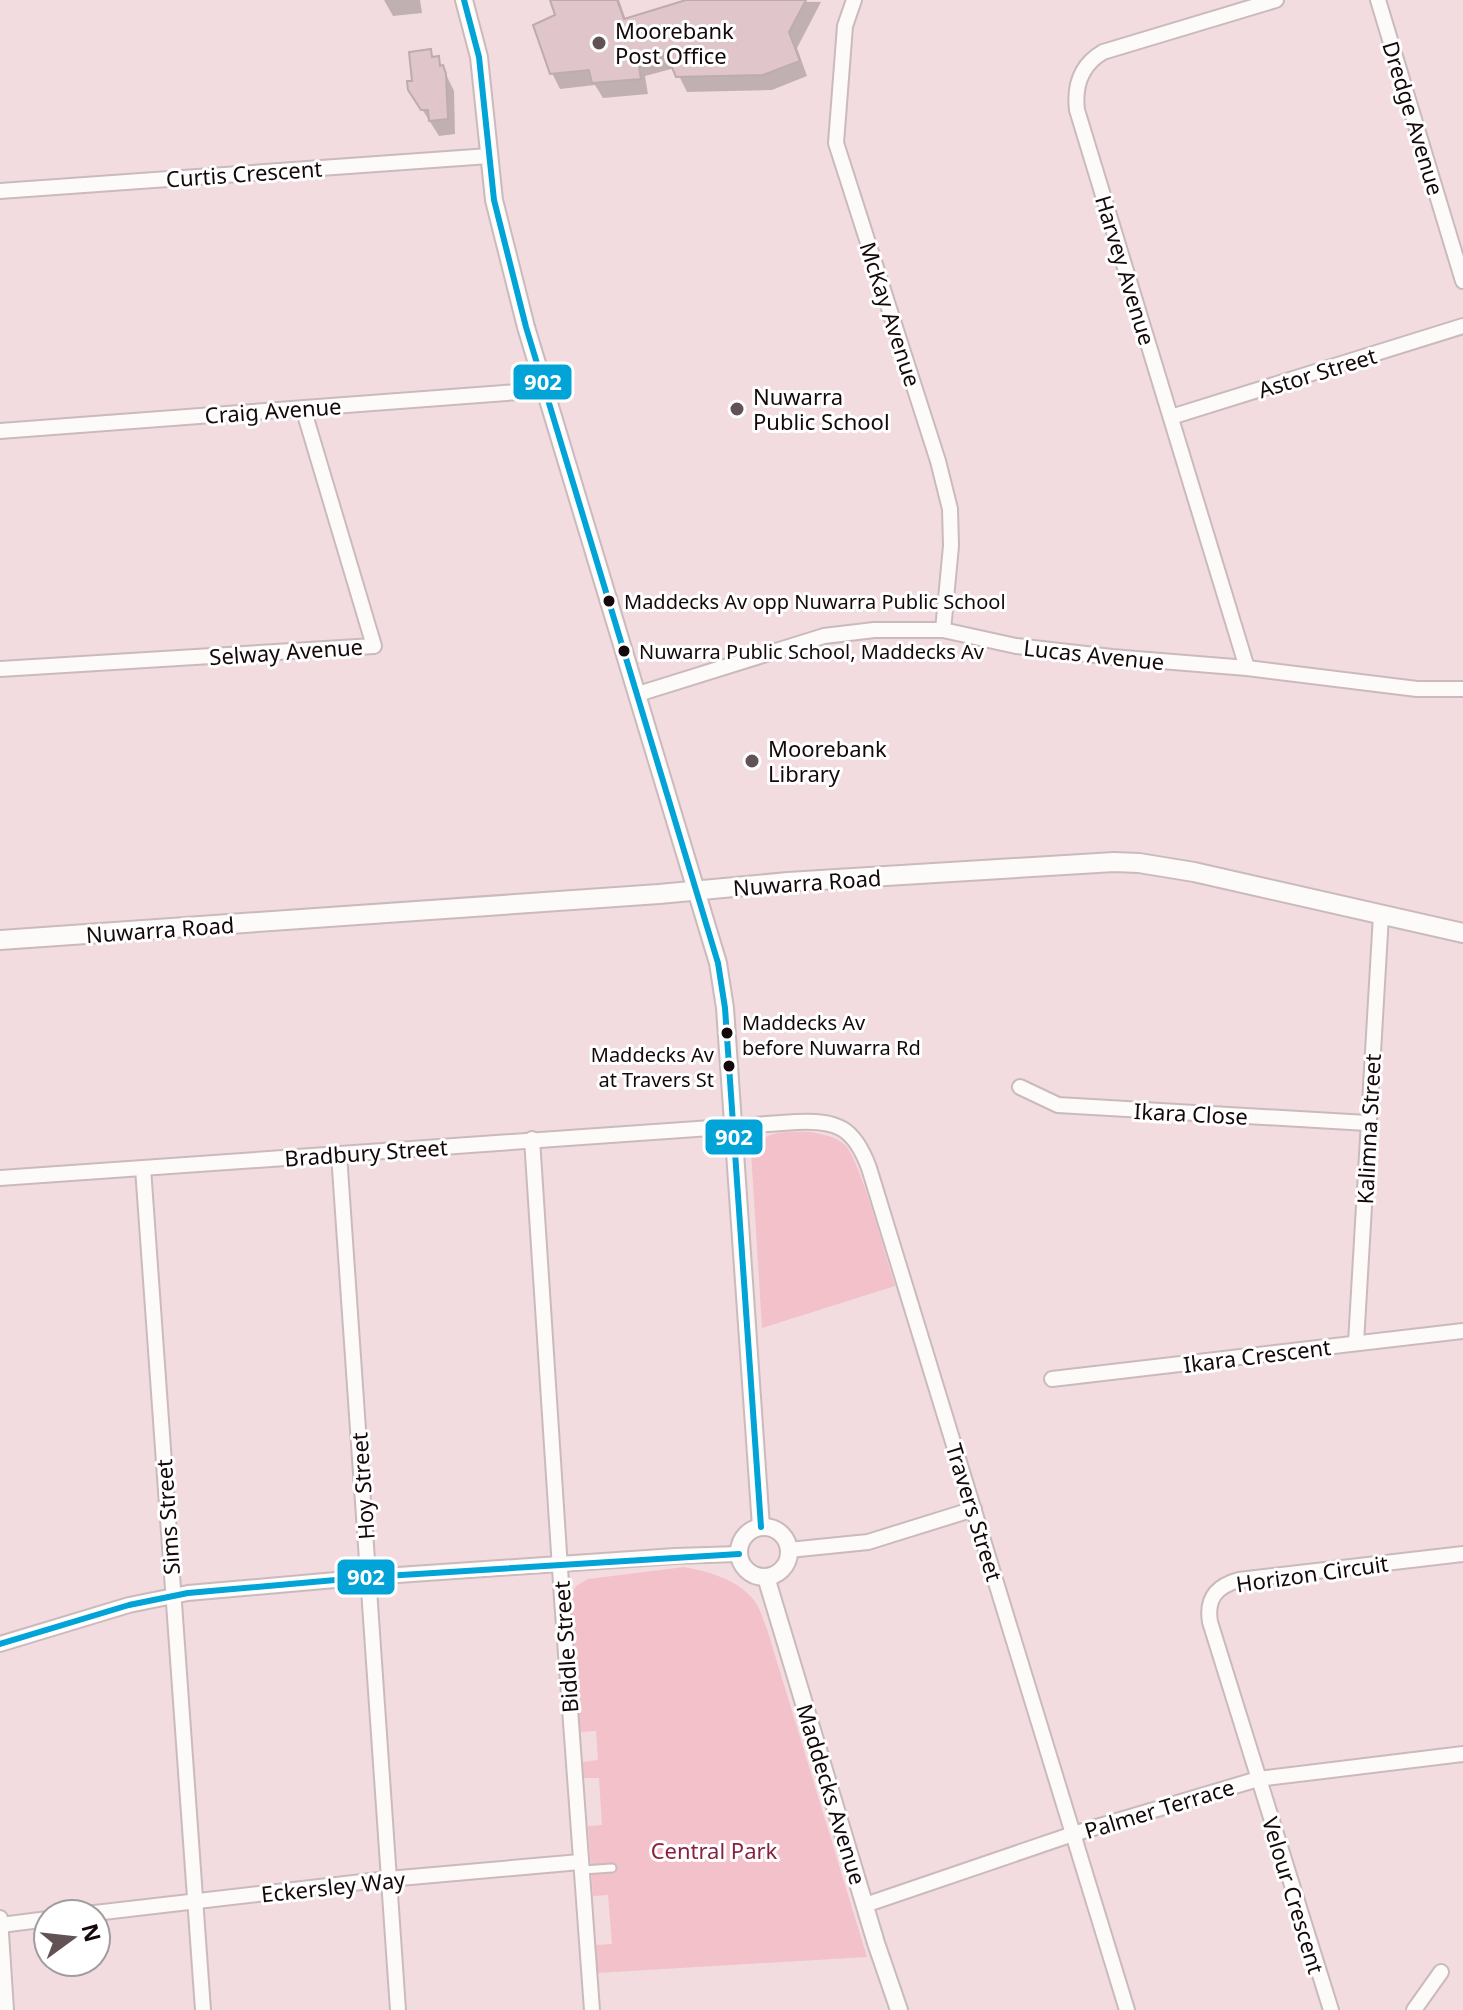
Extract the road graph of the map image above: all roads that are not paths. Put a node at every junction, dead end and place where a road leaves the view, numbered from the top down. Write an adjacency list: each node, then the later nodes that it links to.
1 (464, 0): 5 (street)
2 (854, 0): 13 (street, McKay Avenue)
3 (1276, 0): 11 (street, Harvey Avenue)
4 (1378, 0): 7 (street, Dredge Avenue)
5 (489, 156): 6 (street, Curtis Crescent); 9 (street)
6 (0, 191)
7 (1463, 281)
8 (1463, 326): 11 (street, Astor Street)
9 (545, 390): 10 (street, Craig Avenue); 17 (street)
10 (303, 408): 12 (street, Craig Avenue); 15 (street, Selway Avenue)
11 (1171, 417): 14 (street, Harvey Avenue)
12 (0, 431)
13 (943, 630): 14 (street, Lucas Avenue); 17 (street, Lucas Avenue)
14 (1247, 668): 16 (street, Lucas Avenue)
15 (0, 669)
16 (1463, 689)
17 (638, 694): 18 (street)
18 (698, 891): 19 (main road, Nuwarra Road); 21 (main road, Nuwarra Road); 24 (street)
19 (1381, 915): 20 (main road, Nuwarra Road); 23 (street, Kalimna Street)
20 (1463, 933)
21 (0, 940)
22 (1020, 1087): 23 (street, Ikara Close)
23 (1367, 1123): 30 (street, Kalimna Street)
24 (733, 1126): 25 (street, Bradbury Street); 32 (street, Travers Street); 33 (street)
25 (532, 1139): 26 (street, Bradbury Street); 37 (street, Biddle Street)
26 (339, 1154): 27 (street, Bradbury Street); 38 (street, Hoy Street)
27 (143, 1168): 28 (street, Bradbury Street); 40 (street, Sims Street)
28 (0, 1178)
29 (1463, 1331): 30 (street, Ikara Crescent)
30 (1356, 1343): 31 (street, Ikara Crescent)
31 (1052, 1379)
32 (974, 1509): 34 (street); 44 (street, Travers Street)
33 (761, 1527): 34 (street); 35 (street)
34 (789, 1550): 39 (street)
35 (739, 1554): 37 (street); 39 (street)
36 (1463, 1554): 43 (street, Horizon Circuit)
37 (559, 1565): 38 (street); 45 (street, Biddle Street)
38 (369, 1577): 40 (street); 47 (street, Hoy Street)
39 (766, 1577): 49 (street, Maddecks Avenue)
40 (173, 1595): 41 (street); 48 (street, Sims Street)
41 (0, 1644)
42 (1463, 1754): 43 (street, Palmer Terrace)
43 (1258, 1779): 44 (street, Palmer Terrace); 61 (street, Velour Crescent)
44 (1073, 1834): 49 (street, Palmer Terrace); 60 (street, Travers Street)
45 (580, 1866): 46 (lane); 47 (street, Eckersley Way); 58 (street, Biddle Street)
46 (612, 1868)
47 (388, 1879): 48 (street, Eckersley Way); 57 (street, Hoy Street)
48 (195, 1900): 50 (street, Eckersley Way); 56 (street, Sims Street)
49 (865, 1905): 59 (street, Maddecks Avenue)
50 (112, 1911)
51 (0, 1918): 53 (street)
52 (32, 1921): 53 (street)
53 (1, 1925): 55 (street)
54 (1441, 1972): 62 (street)
55 (6, 2010)
56 (203, 2010)
57 (398, 2010)
58 (592, 2010)
59 (899, 2010)
60 (1127, 2010)
61 (1331, 2010)
62 (1414, 2010)

